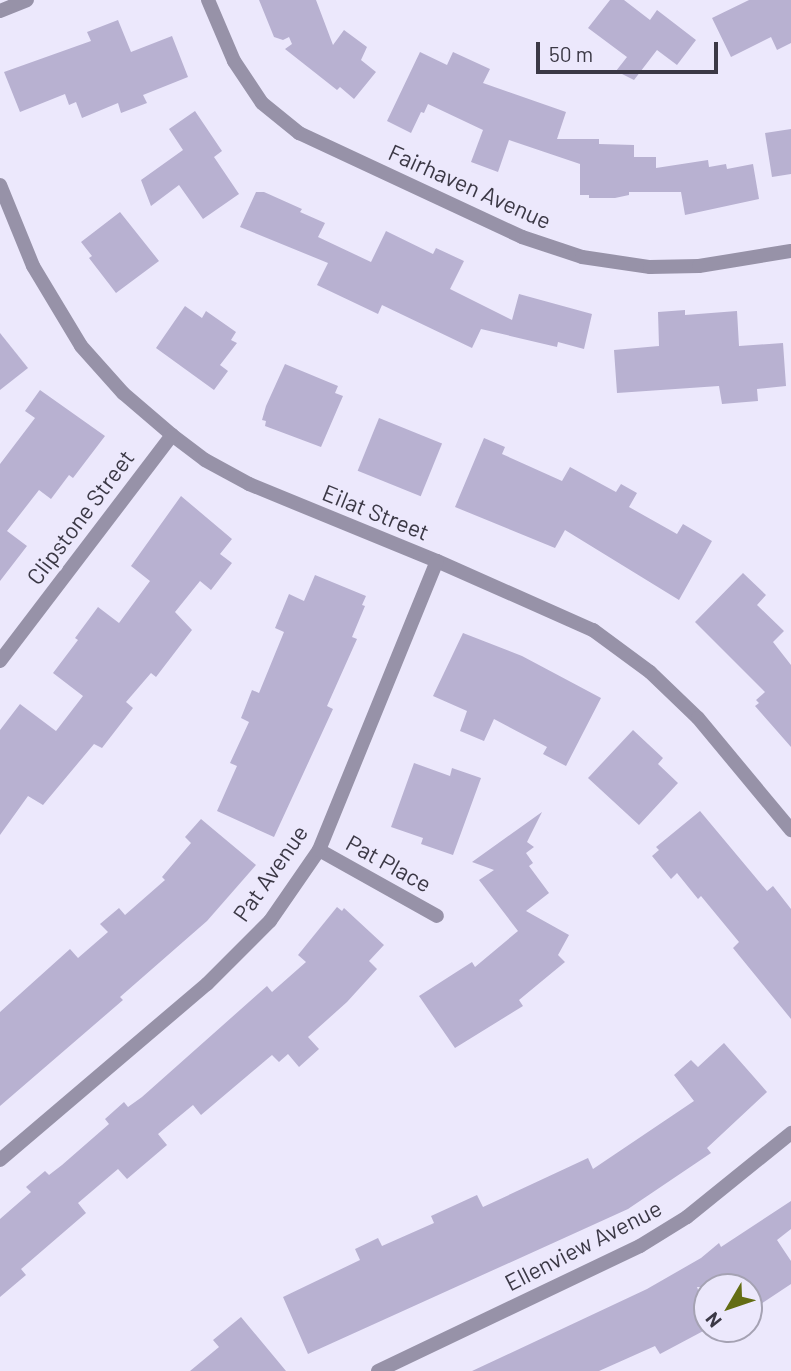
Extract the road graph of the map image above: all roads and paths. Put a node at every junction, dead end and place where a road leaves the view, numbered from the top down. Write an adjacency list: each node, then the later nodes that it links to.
1 (27, 0): 3 (street)
2 (208, 0): 5 (street, Fairhaven Avenue)
3 (0, 11)
4 (0, 186): 6 (street, Eilat Street)
5 (791, 251)
6 (172, 435): 7 (street, Eilat Street); 8 (street, Clipstone Street)
7 (437, 561): 9 (street, Eilat Street); 10 (street, Pat Avenue)
8 (0, 661)
9 (791, 830)
10 (319, 850): 11 (street, Pat Place); 13 (street, Pat Avenue)
11 (437, 916)
12 (791, 1133): 14 (street, Ellenview Avenue)
13 (0, 1160)
14 (379, 1371)

